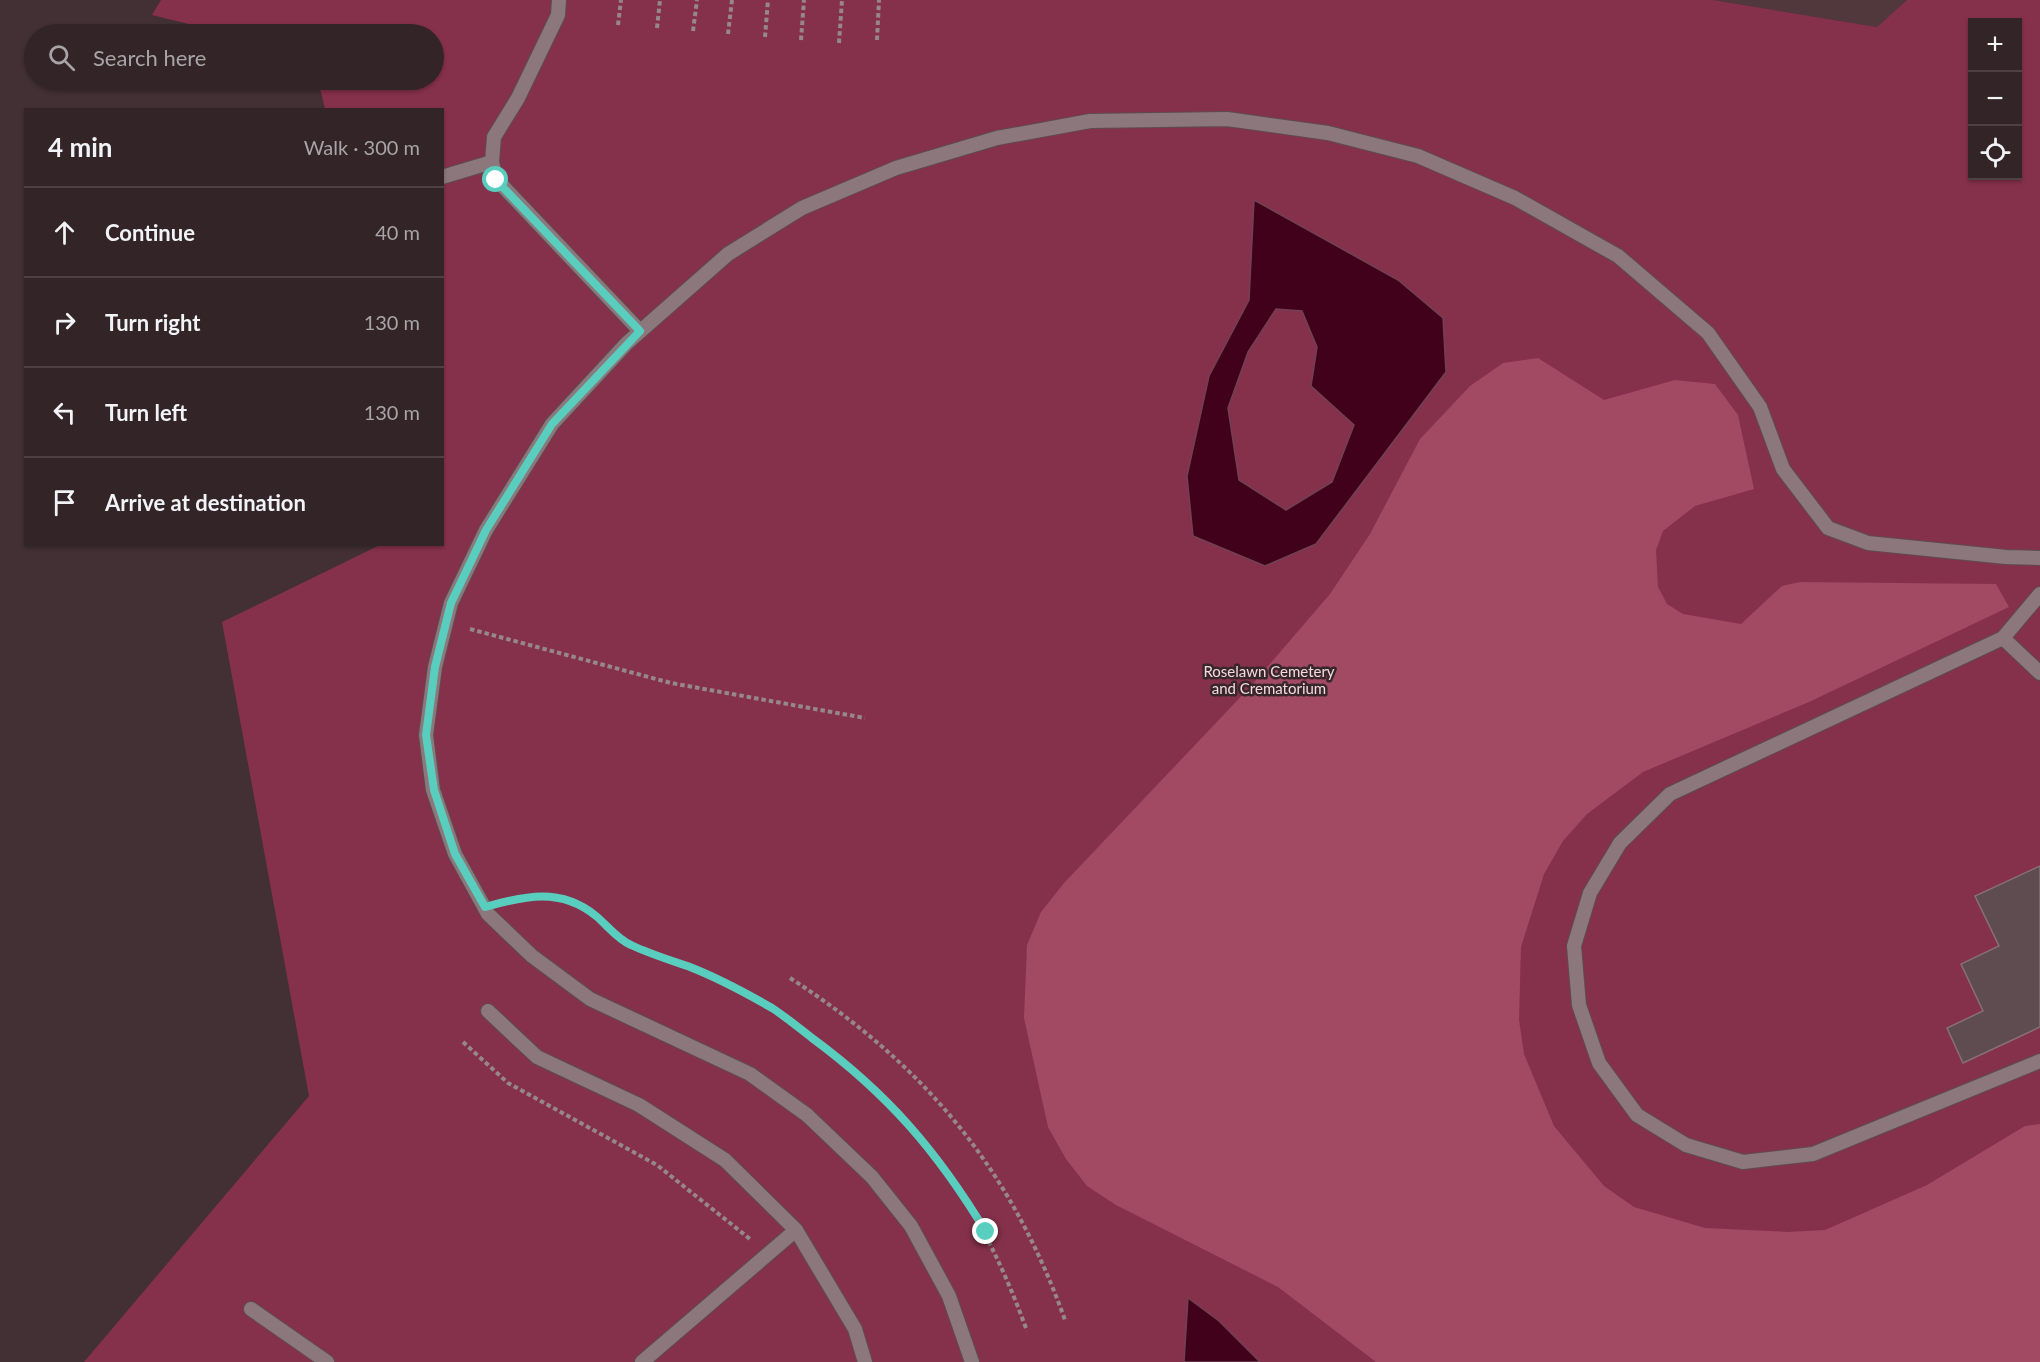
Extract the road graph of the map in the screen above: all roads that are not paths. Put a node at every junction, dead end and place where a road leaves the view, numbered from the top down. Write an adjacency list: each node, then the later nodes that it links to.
1 (559, 0): 2 (lane)
2 (492, 162): 3 (lane); 4 (lane)
3 (444, 176)
4 (640, 331): 5 (lane); 16 (lane)
5 (2040, 558)
6 (2040, 594): 7 (lane)
7 (2003, 638): 8 (lane); 10 (lane)
8 (2040, 673)
9 (488, 1011): 11 (lane)
10 (2040, 1061)
11 (796, 1230): 14 (lane); 15 (lane)
12 (251, 1309): 13 (lane)
13 (327, 1362)
14 (642, 1362)
15 (866, 1362)
16 (972, 1362)

